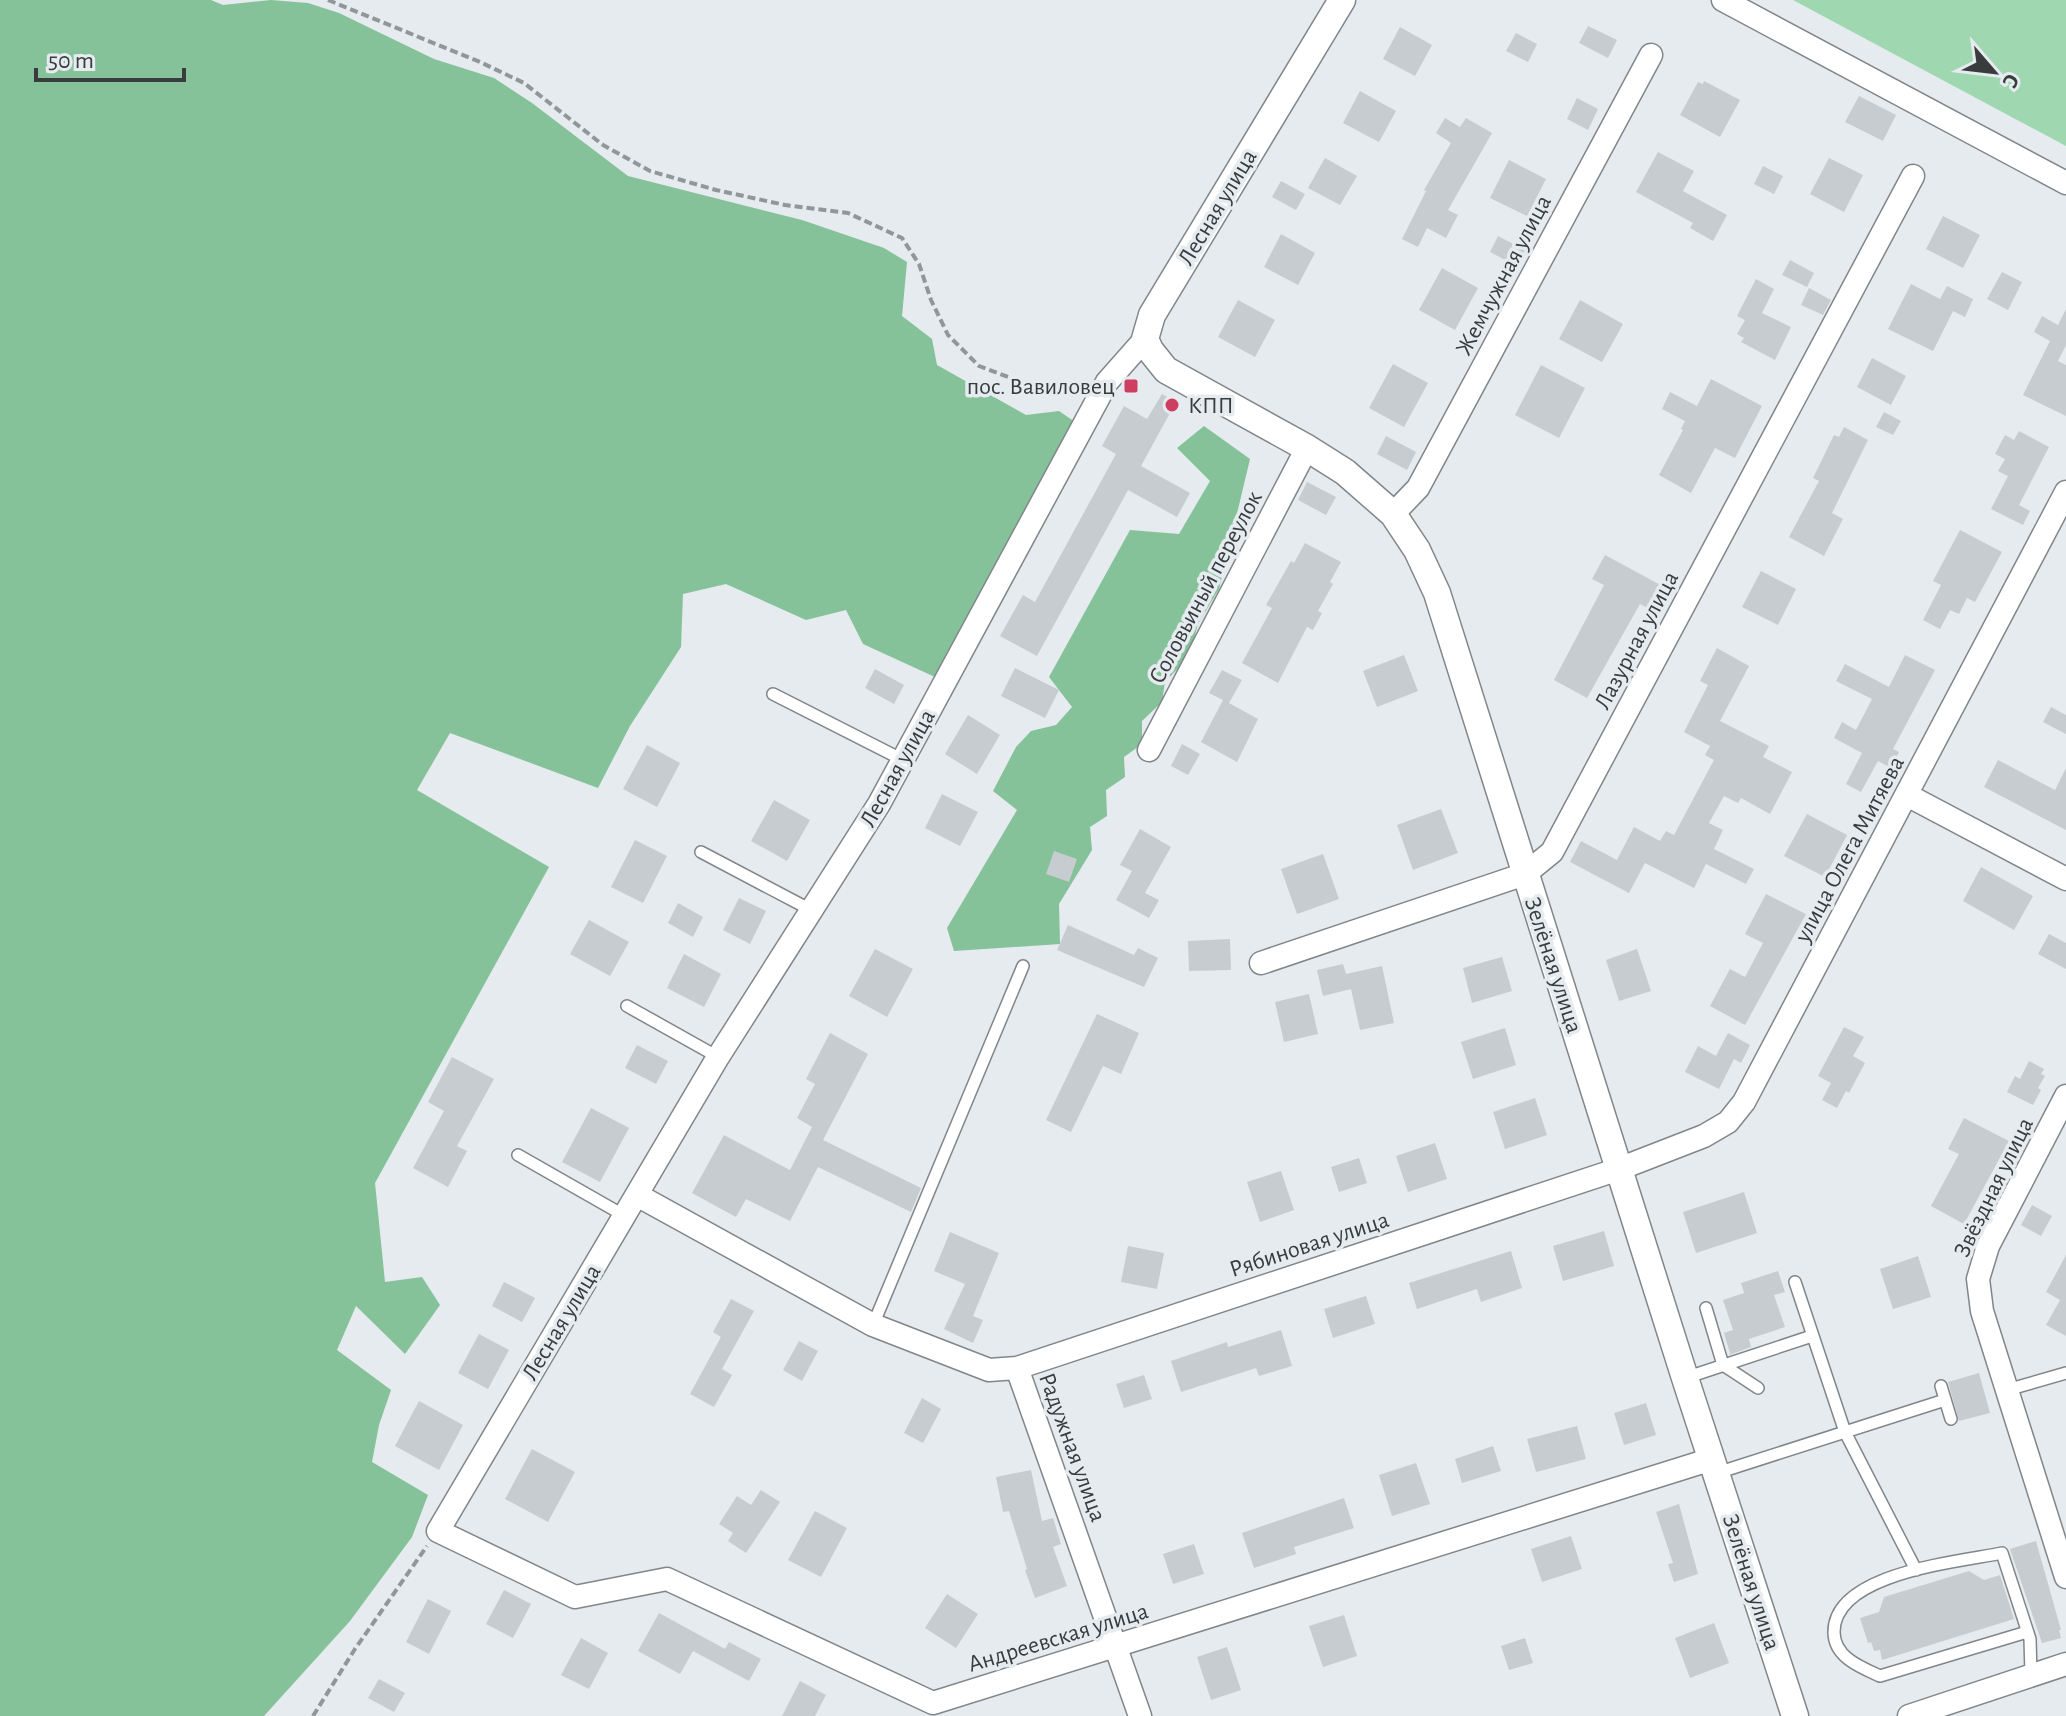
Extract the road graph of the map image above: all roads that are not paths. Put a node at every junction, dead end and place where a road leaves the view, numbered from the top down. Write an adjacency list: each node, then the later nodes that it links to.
1 (1342, 0): 6 (street, Лесная улица)
2 (1723, 0): 5 (street)
3 (1651, 55): 9 (street, Жемчужная улица)
4 (1913, 176): 15 (street, Лазурная улица)
5 (2066, 183)
6 (1145, 339): 7 (street, Зелёная улица); 12 (street, Лесная улица)
7 (1307, 448): 9 (street, Зелёная улица); 11 (street, Соловьиный переулок)
8 (2066, 492): 13 (street, улица Олега Митяева)
9 (1393, 514): 15 (street, Зелёная улица)
10 (773, 694): 12 (lane)
11 (1149, 750)
12 (903, 760): 17 (street, Лесная улица)
13 (1907, 795): 16 (street); 24 (street, улица Олега Митяева)
14 (701, 852): 17 (lane)
15 (1525, 874): 18 (street, Лазурная улица); 24 (street, Зелёная улица)
16 (2066, 879)
17 (811, 910): 21 (street, Лесная улица)
18 (1261, 963)
19 (1023, 966): 29 (lane)
20 (627, 1006): 21 (lane)
21 (718, 1057): 25 (street, Лесная улица)
22 (2066, 1096): 37 (street, Звёздная улица)
23 (518, 1155): 26 (lane)
24 (1619, 1169): 32 (street, Рябиновая улица); 34 (street, Зелёная улица)
25 (637, 1195): 26 (street, Лесная улица); 29 (street, Радужная улица)
26 (625, 1216): 42 (street, Лесная улица)
27 (1795, 1282): 30 (lane)
28 (1706, 1308): 31 (lane)
29 (873, 1325): 32 (street, Радужная улица)
30 (1812, 1336): 31 (lane); 40 (lane)
31 (1723, 1365): 34 (lane); 36 (lane)
32 (1017, 1368): 46 (street, Радужная улица)
33 (2066, 1373): 37 (lane)
34 (1685, 1378): 41 (street, Зелёная улица)
35 (1941, 1386): 38 (lane)
36 (1758, 1388)
37 (2007, 1390): 44 (street, Звёздная улица)
38 (1945, 1400): 39 (lane); 40 (lane)
39 (1951, 1419)
40 (1845, 1432): 41 (lane); 43 (lane)
41 (1714, 1466): 46 (street, Андреевская улица); 50 (street, Зелёная улица)
42 (438, 1531): 46 (street, Андреевская улица)
43 (1916, 1570): 45 (lane); 45 (lane)
44 (2066, 1577)
45 (2027, 1632): 48 (lane)
46 (1117, 1646): 49 (street, Радужная улица)
47 (2066, 1664): 48 (street)
48 (2031, 1675): 51 (street)
49 (1140, 1716)
50 (1795, 1716)
51 (1909, 1716)

